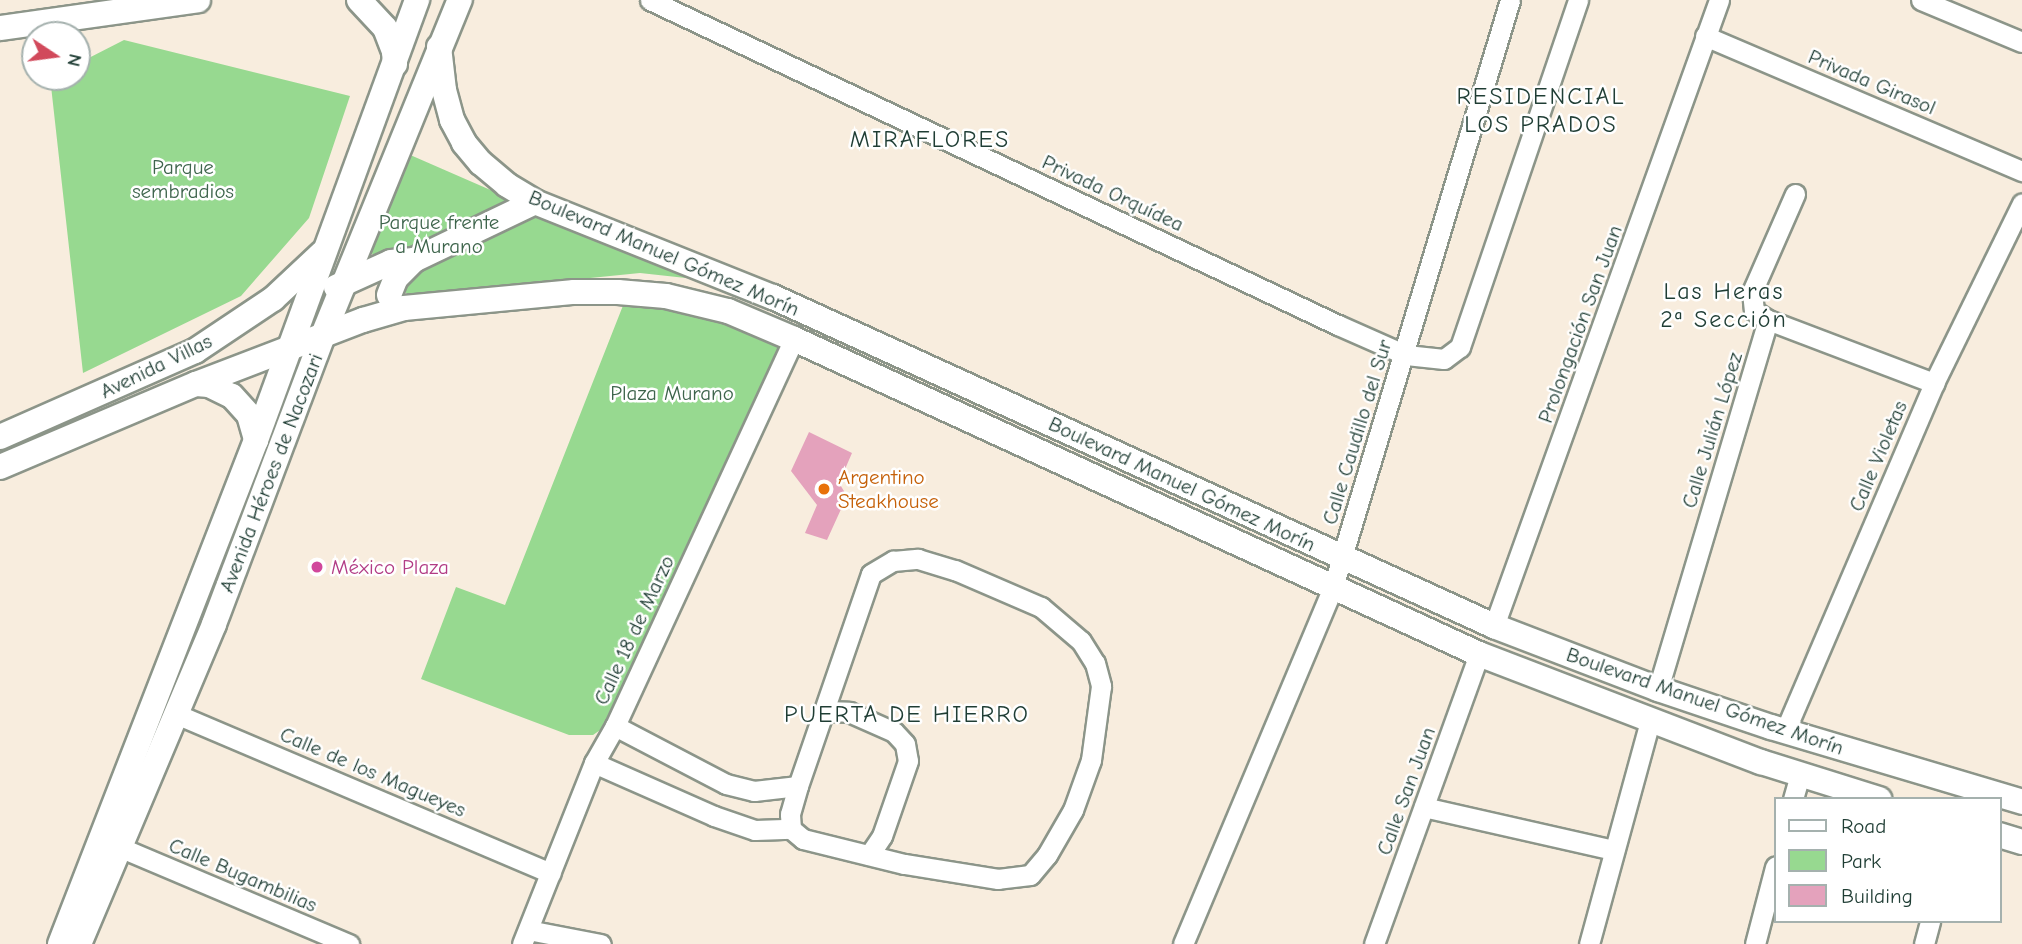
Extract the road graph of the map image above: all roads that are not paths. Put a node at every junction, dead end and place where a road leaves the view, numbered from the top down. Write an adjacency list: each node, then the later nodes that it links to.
1 (128, 0): 11 (main road)
2 (198, 0): 12 (main road)
3 (359, 0): 16 (main road)
4 (417, 0): 16 (main road, Avenida Héroes de Nacozari)
5 (460, 0): 15 (main road, Avenida Héroes de Nacozari)
6 (650, 0): 33 (street, Privada Orquídea)
7 (1510, 0): 33 (street, Calle Caudillo del Sur)
8 (1578, 0): 33 (street, Privada Orquídea)
9 (1719, 0): 13 (street, Prolongación San Juan)
10 (1921, 0): 14 (street)
11 (0, 19)
12 (0, 28)
13 (1705, 36): 17 (street, Privada Girasol); 41 (street, Prolongación San Juan)
14 (2022, 42)
15 (439, 47): 19 (main road, Boulevard Manuel Gómez Morín); 24 (main road, Avenida Héroes de Nacozari)
16 (395, 64): 21 (main road, Avenida Héroes de Nacozari)
17 (2022, 171)
18 (1795, 194): 28 (street)
19 (535, 202): 23 (main road); 39 (main road, Boulevard Manuel Gómez Morín)
20 (2022, 204): 34 (street, Calle Violetas)
21 (340, 216): 22 (main road, Avenida Héroes de Nacozari); 24 (main road)
22 (329, 245): 26 (main road, Avenida Héroes de Nacozari); 32 (main road, Avenida Villas)
23 (414, 260): 24 (main road); 27 (main road)
24 (364, 261): 25 (main road, Avenida Héroes de Nacozari); 27 (main road)
25 (345, 283): 26 (main road); 29 (main road, Avenida Héroes de Nacozari)
26 (309, 299): 31 (main road, Avenida Héroes de Nacozari); 32 (main road)
27 (397, 302): 29 (main road, Boulevard Manuel Gómez Morín); 30 (main road, Boulevard Manuel Gómez Morín)
28 (1768, 320): 34 (street); 43 (street, Calle Julián López)
29 (323, 335): 31 (main road, Avenida Villas); 45 (main road, Avenida Héroes de Nacozari)
30 (794, 339): 40 (main road, Boulevard Manuel Gómez Morín); 47 (street, Calle 18 de Marzo)
31 (290, 348): 35 (main road, Avenida Villas); 37 (main road, Avenida Héroes de Nacozari)
32 (195, 351): 36 (main road, Avenida Villas)
33 (1406, 355): 39 (street, Calle Caudillo del Sur)
34 (1934, 383): 48 (street, Calle Violetas)
35 (196, 384): 37 (main road); 38 (main road, Avenida Villas)
36 (0, 437)
37 (256, 440): 65 (main road, Avenida Héroes de Nacozari)
38 (0, 467)
39 (1342, 558): 40 (street, Calle Caudillo del Sur); 41 (main road, Boulevard Manuel Gómez Morín)
40 (1333, 587): 42 (main road, Boulevard Manuel Gómez Morín); 69 (street, Calle Caudillo del Sur)
41 (1494, 626): 43 (main road, Boulevard Manuel Gómez Morín)
42 (1479, 654): 46 (main road, Boulevard Manuel Gómez Morín); 54 (street, Calle San Juan)
43 (1658, 689): 48 (main road, Boulevard Manuel Gómez Morín)
44 (826, 711): 50 (street); 60 (street); 60 (street)
45 (176, 714): 58 (main road, Avenida Héroes de Nacozari); 61 (street, Calle de los Magueyes)
46 (1650, 721): 51 (main road, Boulevard Manuel Gómez Morín); 59 (street)
47 (615, 726): 49 (street, Calle 18 de Marzo); 50 (street)
48 (1784, 731): 53 (main road, Boulevard Manuel Gómez Morín)
49 (594, 763): 55 (street); 61 (street, Calle 18 de Marzo)
50 (798, 786): 55 (street)
51 (1797, 787): 52 (main road, Boulevard Manuel Gómez Morín)
52 (1865, 797)
53 (2022, 802)
54 (1424, 807): 59 (street); 70 (street, Calle San Juan)
55 (791, 829): 60 (street)
56 (2001, 836): 57 (main road)
57 (2022, 842)
58 (119, 847): 66 (main road, Avenida Héroes de Nacozari); 67 (street, Calle Bugambilias)
59 (1614, 850): 71 (street)
60 (869, 855)
61 (551, 873): 64 (street, Calle 18 de Marzo)
62 (1773, 875): 72 (street)
63 (1929, 923): 73 (street)
64 (525, 937): 68 (street)
65 (60, 944)
66 (79, 944)
67 (349, 944)
68 (601, 944)
69 (1183, 944)
70 (1374, 944)
71 (1589, 944)
72 (1755, 944)
73 (1924, 944)

